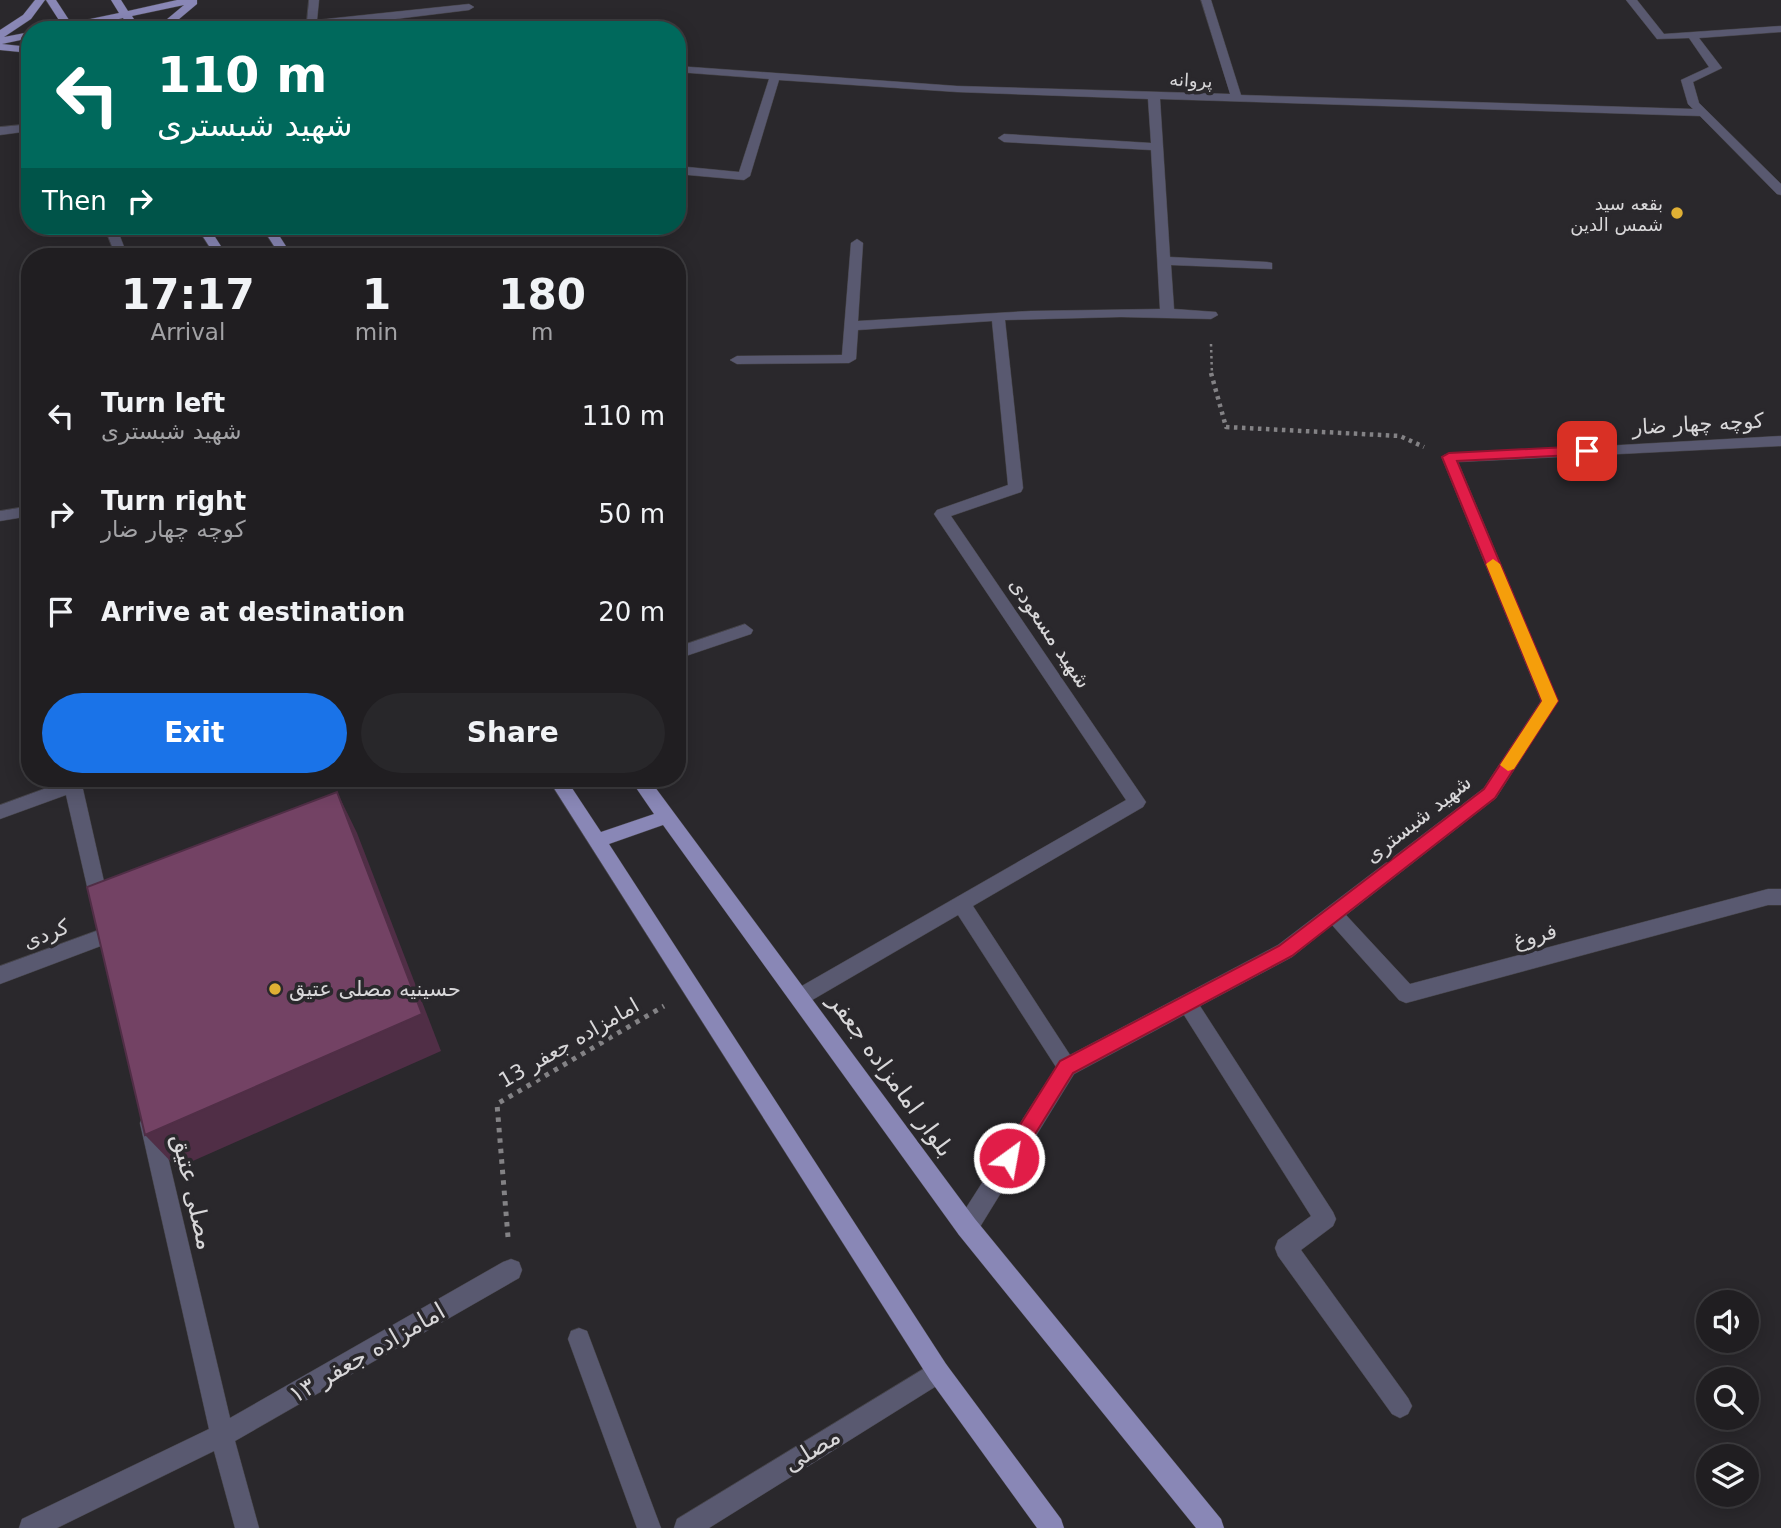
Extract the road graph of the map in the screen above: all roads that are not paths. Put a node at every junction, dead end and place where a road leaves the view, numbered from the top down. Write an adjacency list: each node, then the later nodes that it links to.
1 (40, 0): 20 (main road)
2 (51, 0): 13 (main road)
3 (116, 0): 12 (main road)
4 (160, 0): 5 (main road)
5 (173, 0)
6 (192, 0): 12 (main road)
7 (199, 0): 16 (main road)
8 (314, 0): 17 (street)
9 (1206, 0): 30 (street)
10 (1631, 0): 21 (street)
11 (469, 7): 18 (street)
12 (125, 14): 14 (main road); 15 (main road)
13 (64, 21)
14 (97, 21)
15 (130, 21)
16 (171, 21)
17 (312, 21)
18 (358, 21)
19 (1775, 30): 21 (street); 24 (street)
20 (0, 35)
21 (1692, 35): 31 (street)
22 (21, 37): 23 (main road)
23 (0, 41)
24 (1781, 44)
25 (0, 47): 26 (main road)
26 (21, 49)
27 (686, 70): 28 (street, پروانه)
28 (775, 76): 29 (street, پروانه); 36 (street)
29 (1154, 96): 30 (street, پروانه); 35 (street)
30 (1237, 99): 31 (street, پروانه)
31 (1703, 113): 37 (street)
32 (21, 128): 33 (street)
33 (0, 131)
34 (1004, 138): 35 (street)
35 (1157, 147): 39 (street)
36 (686, 171)
37 (1778, 185)
38 (857, 243): 44 (street)
39 (1163, 261): 40 (street); 41 (street)
40 (1267, 266)
41 (1167, 312): 42 (street); 43 (street)
42 (1211, 315)
43 (998, 317): 44 (street); 60 (street, شهید مسعودی)
44 (851, 326): 45 (street)
45 (737, 360)
46 (1781, 441): 47 (street, کوچه چهار ضار)
47 (1449, 457): 61 (street, شهید شبستری)
48 (21, 513): 49 (street)
49 (0, 516)
50 (745, 630): 51 (street)
51 (686, 650)
52 (68, 787): 56 (street)
53 (73, 787): 62 (street)
54 (562, 787): 58 (main road)
55 (645, 787): 57 (main road, بلوار امامزاده جعفر)
56 (0, 812)
57 (666, 817): 58 (main road); 65 (main road, بلوار امامزاده جعفر)
58 (597, 841): 72 (main road)
59 (1781, 897): 61 (street, فروغ)
60 (961, 904): 65 (street, شهید مسعودی); 67 (street)
61 (1333, 913): 66 (street, شهید شبستری)
62 (107, 935): 63 (street); 64 (street, کردی)
63 (113, 962)
64 (0, 975)
65 (800, 997): 69 (main road, بلوار امامزاده جعفر)
66 (1187, 1003): 67 (street, شهید شبستری); 73 (street)
67 (1067, 1067): 69 (street, شهید شبستری)
68 (144, 1097): 74 (street, مصلی عتیق)
69 (967, 1227): 80 (main road, بلوار امامزاده جعفر)
70 (511, 1270): 74 (street, امامزاده جعفر ۱۳)
71 (579, 1339): 77 (street)
72 (938, 1372): 78 (street, مصلی); 79 (main road)
73 (1400, 1406)
74 (222, 1436): 75 (street, امامزاده جعفر ۱۳); 76 (street, مصلی عتیق)
75 (31, 1528)
76 (247, 1528)
77 (649, 1528)
78 (686, 1528)
79 (1052, 1528)
80 (1212, 1528)

